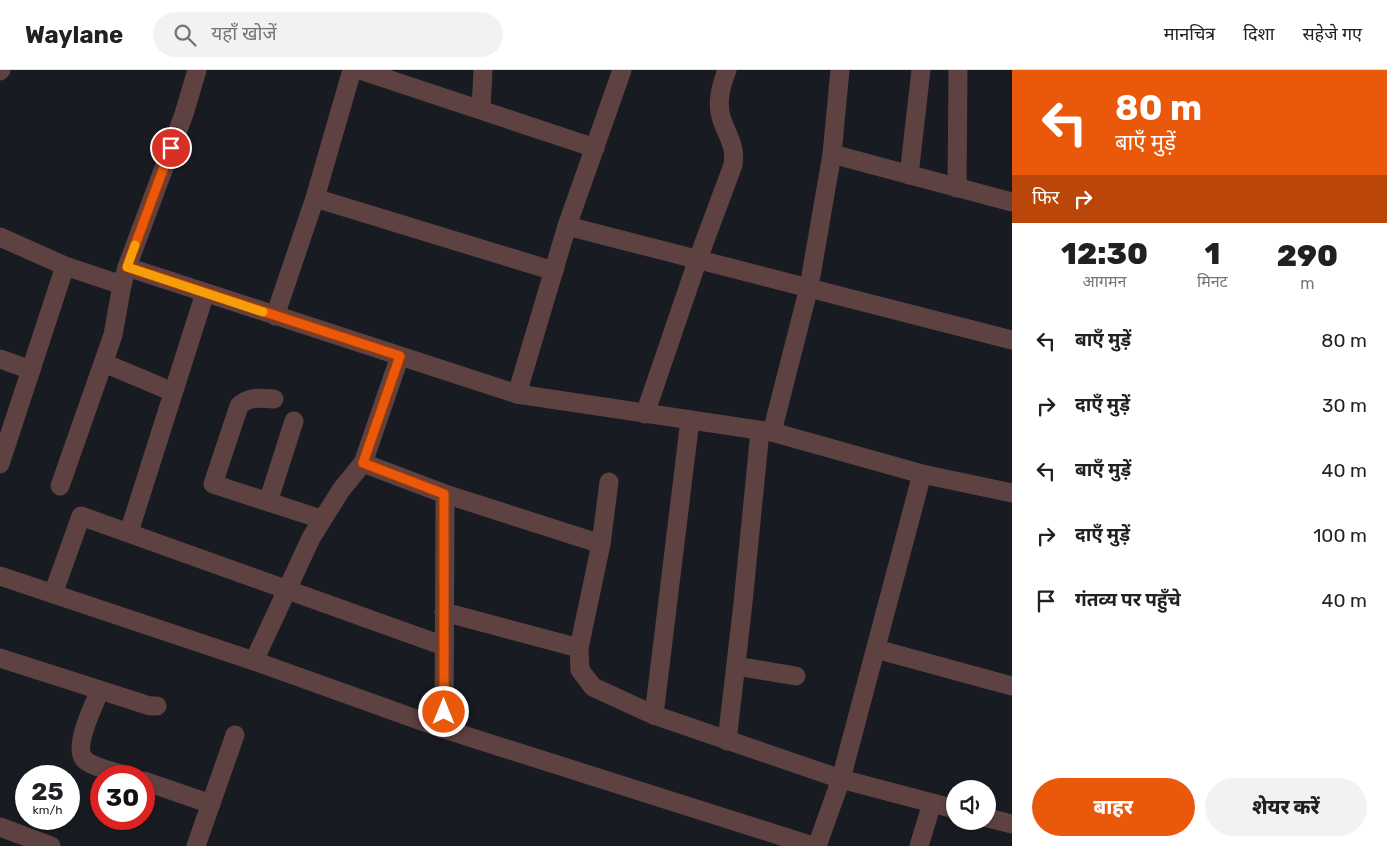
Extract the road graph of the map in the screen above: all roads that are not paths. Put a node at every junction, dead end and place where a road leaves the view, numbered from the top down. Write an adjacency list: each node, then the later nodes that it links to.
1 (196, 70): 21 (street)
2 (352, 70): 15 (street)
3 (360, 70): 10 (street)
4 (483, 70): 10 (street)
5 (622, 70): 11 (street)
6 (727, 70): 19 (street)
7 (840, 70): 12 (street)
8 (920, 70): 13 (street)
9 (958, 70): 14 (street)
10 (481, 110): 11 (street)
11 (595, 148): 17 (street)
12 (832, 154): 13 (street); 24 (street)
13 (909, 176): 14 (street)
14 (957, 188): 16 (street)
15 (315, 198): 22 (street); 26 (street)
16 (1012, 202)
17 (567, 226): 19 (street); 22 (street)
18 (0, 237): 20 (street)
19 (698, 259): 24 (street); 35 (street)
20 (65, 266): 23 (street); 31 (street)
21 (127, 267): 23 (street); 25 (street)
22 (554, 271): 33 (street)
23 (122, 286): 30 (street)
24 (809, 287): 27 (street); 38 (street)
25 (205, 293): 26 (street); 32 (street)
26 (275, 316): 28 (street)
27 (1012, 340)
28 (400, 356): 33 (street); 39 (street)
29 (0, 360): 31 (street)
30 (104, 363): 32 (street); 43 (street)
31 (32, 370): 40 (street)
32 (173, 392): 48 (street)
33 (517, 394): 35 (street)
34 (274, 399): 46 (street)
35 (645, 414): 36 (street)
36 (690, 420): 38 (street); 64 (street)
37 (294, 421): 46 (street)
38 (766, 432): 41 (street); 59 (street)
39 (363, 463): 45 (street); 47 (street)
40 (0, 464)
41 (922, 474): 44 (street); 56 (street)
42 (608, 482): 49 (street)
43 (60, 486)
44 (1012, 493)
45 (444, 494): 49 (street); 53 (street)
46 (268, 502): 47 (street)
47 (321, 519): 51 (street)
48 (129, 532): 51 (street); 52 (street)
49 (601, 544): 55 (street)
50 (0, 576): 52 (street)
51 (287, 590): 54 (street); 58 (street)
52 (53, 594): 58 (street)
53 (444, 612): 54 (street); 55 (street)
54 (444, 646): 65 (street)
55 (579, 648): 64 (street)
56 (876, 649): 61 (street); 69 (street)
57 (0, 658): 62 (street)
58 (254, 661): 65 (street)
59 (736, 666): 60 (street); 67 (street)
60 (796, 676)
61 (1012, 686)
62 (100, 690): 63 (street); 68 (street)
63 (157, 706)
64 (654, 716): 67 (street)
65 (444, 729): 79 (street)
66 (236, 735): 72 (street)
67 (727, 740): 69 (street)
68 (95, 765)
69 (841, 779): 71 (street); 80 (street)
70 (155, 785): 72 (street)
71 (932, 803): 73 (street); 81 (street)
72 (211, 804): 78 (street)
73 (946, 807)
74 (996, 820): 75 (street)
75 (1012, 824)
76 (0, 827): 77 (street)
77 (51, 846)
78 (196, 846)
79 (813, 846)
80 (817, 846)
81 (920, 846)

